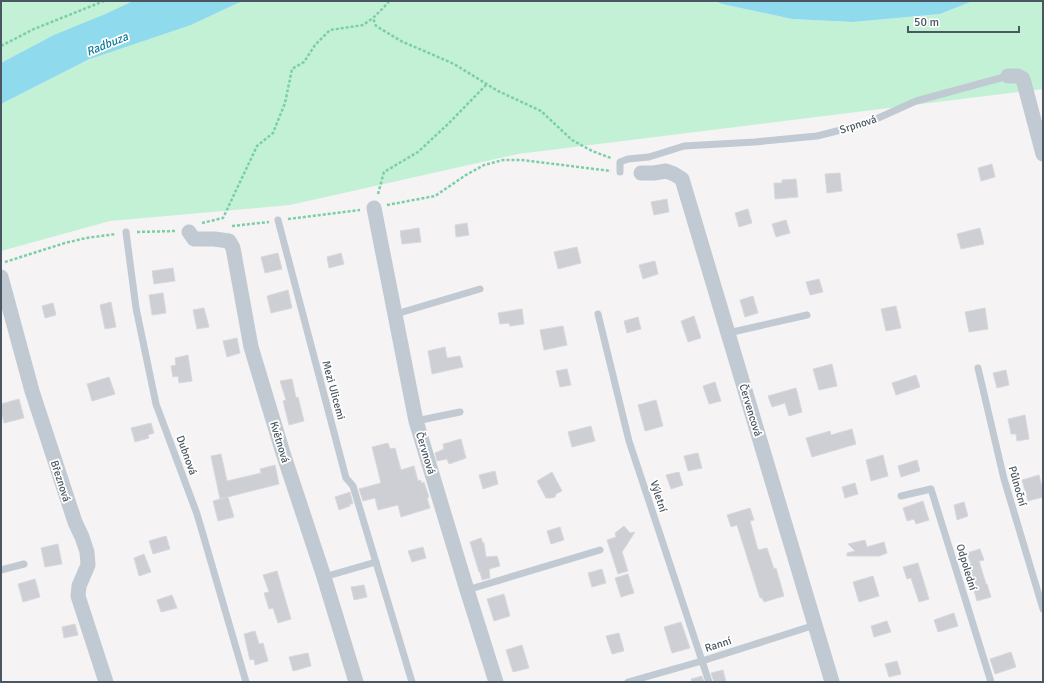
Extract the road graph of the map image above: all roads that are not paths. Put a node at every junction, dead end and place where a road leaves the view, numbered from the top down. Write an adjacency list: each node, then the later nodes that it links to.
1 (1008, 76): 2 (street, Srpnová); 3 (lane, Srpnová)
2 (1043, 154)
3 (620, 172)
4 (641, 173): 14 (street, Červencová)
5 (374, 208): 11 (street, Červnová)
6 (278, 220): 20 (lane, Mezi Ulicemi)
7 (189, 228): 23 (street, Květnová)
8 (126, 232): 29 (lane, Dubnová)
9 (1, 277): 28 (street, Březnová)
10 (480, 289): 11 (lane)
11 (396, 314): 17 (street, Červnová)
12 (598, 314): 27 (lane, Výletní)
13 (808, 315): 14 (lane)
14 (728, 333): 26 (street, Červencová)
15 (978, 368): 25 (lane, Půlnoční)
16 (460, 412): 17 (lane)
17 (416, 421): 24 (street, Červnová)
18 (902, 496): 36 (lane, Odpolední)
19 (600, 550): 24 (lane)
20 (376, 562): 23 (lane); 31 (lane, Mezi Ulicemi)
21 (24, 564): 22 (lane)
22 (1, 570)
23 (324, 577): 30 (street, Květnová)
24 (467, 590): 32 (street, Červnová)
25 (1043, 610)
26 (815, 625): 27 (lane, Ranní); 35 (street, Červencová)
27 (702, 661): 33 (lane, Ranní); 34 (lane, Výletní)
28 (106, 682)
29 (246, 682)
30 (356, 682)
31 (412, 682)
32 (496, 682)
33 (628, 682)
34 (709, 682)
35 (832, 682)
36 (991, 682)

